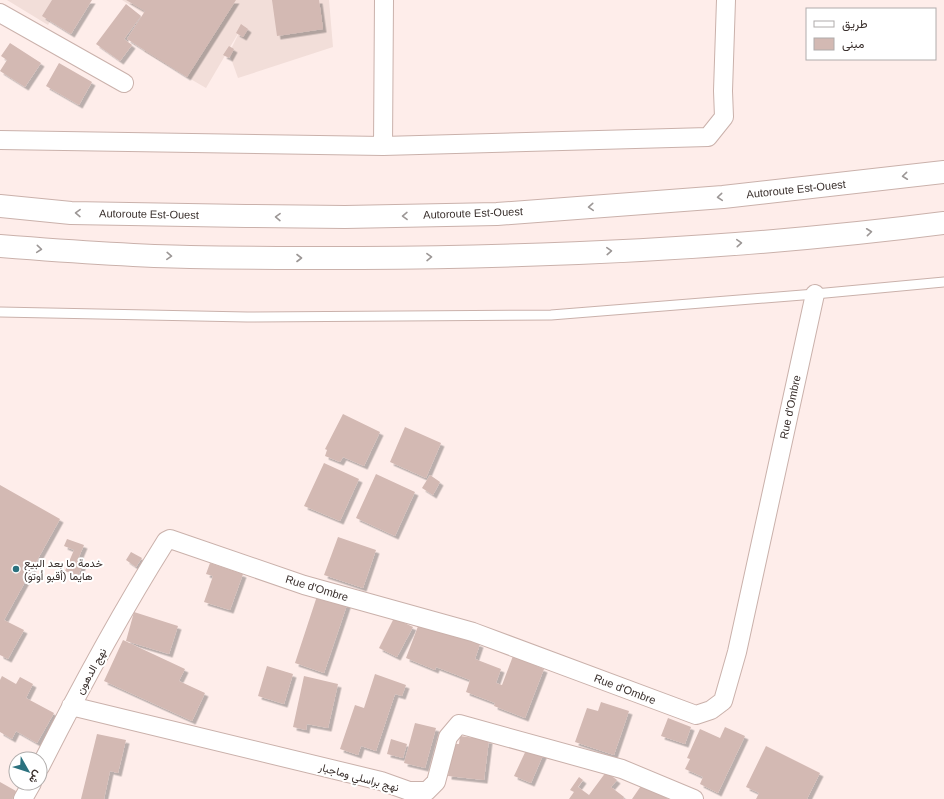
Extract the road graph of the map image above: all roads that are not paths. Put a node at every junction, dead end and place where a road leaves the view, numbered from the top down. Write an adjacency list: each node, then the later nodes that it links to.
1 (384, 0): 6 (street)
2 (726, 0): 6 (street)
3 (0, 13): 4 (street)
4 (124, 83)
5 (0, 140): 6 (street)
6 (383, 146)
7 (944, 172): 8 (highway, Autoroute Est-Ouest, one-way to 8)
8 (0, 206)
9 (944, 223): 10 (highway, one-way to 9)
10 (0, 246)
11 (944, 282): 12 (lane)
12 (815, 294): 13 (lane); 14 (street, Rue d'Ombre)
13 (0, 312)
14 (144, 575): 15 (street, نهج الدهون)
15 (72, 706): 16 (street, نهج الدهون); 17 (street, نهج براسلي وماجبار)
16 (48, 752)
17 (694, 799)

